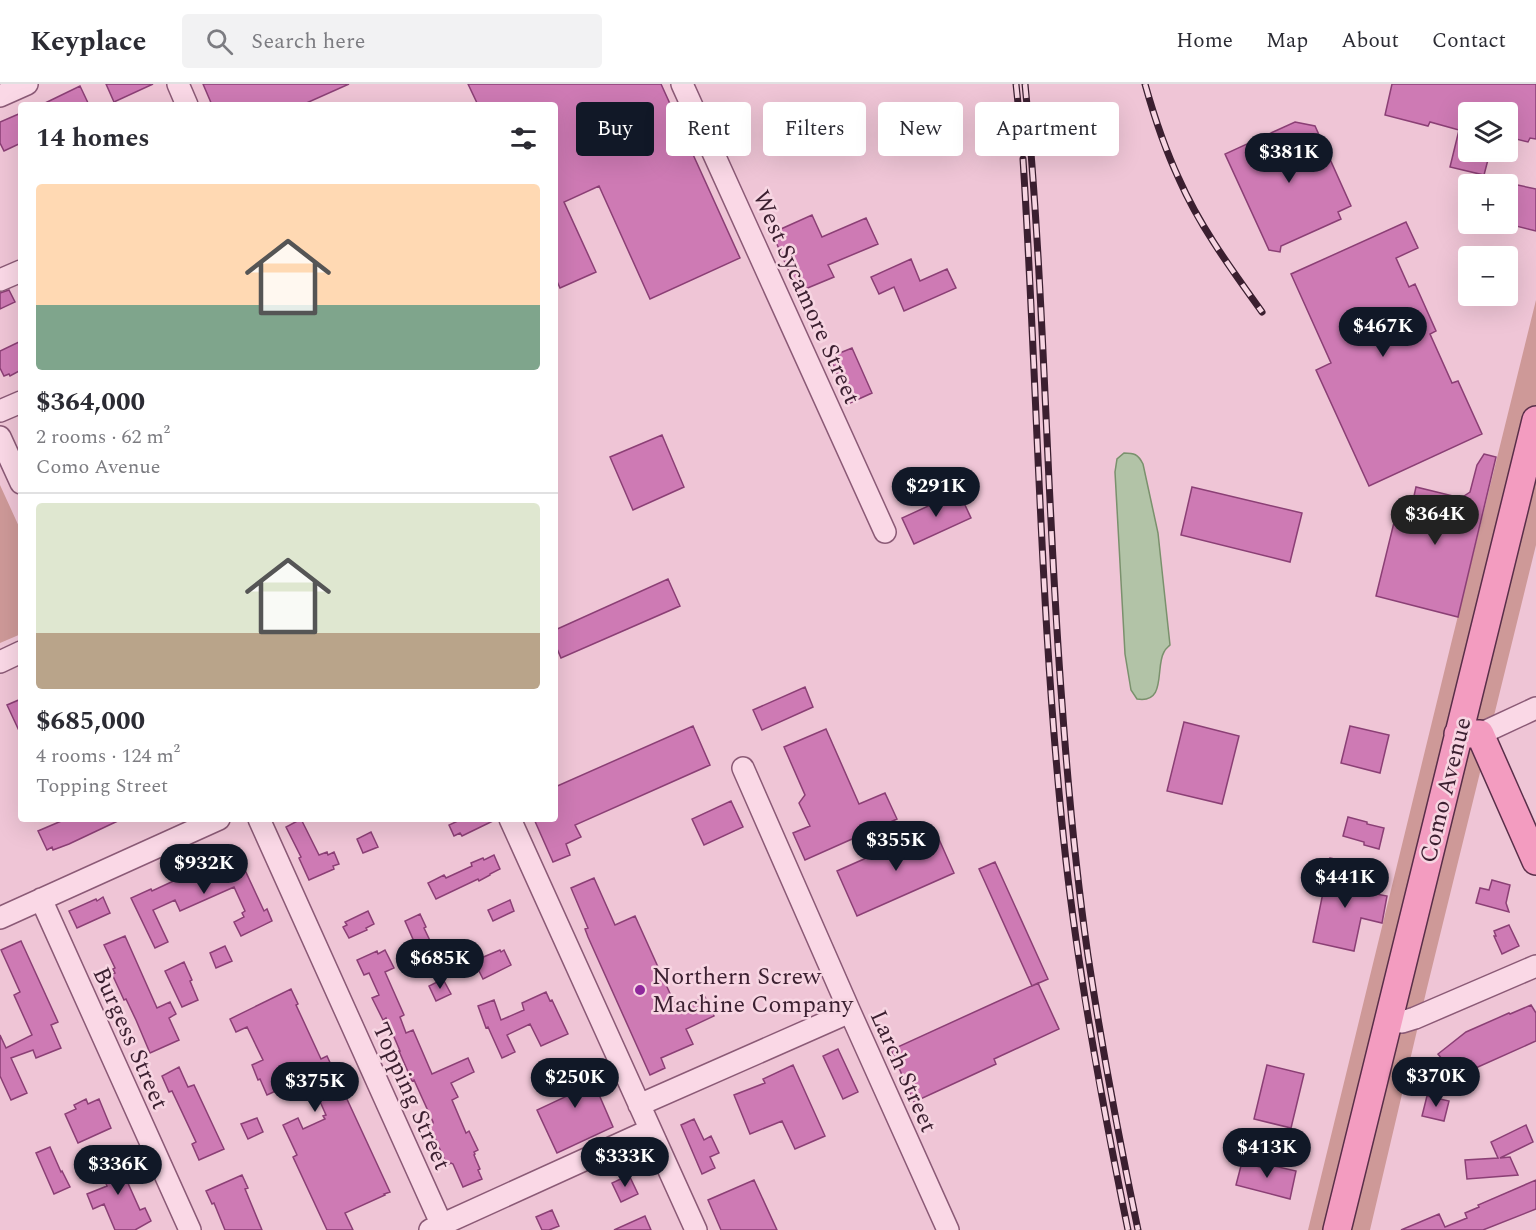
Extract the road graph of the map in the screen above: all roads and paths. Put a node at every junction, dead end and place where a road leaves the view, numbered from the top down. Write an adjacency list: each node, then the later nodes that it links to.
1 (27, 84): 4 (street)
2 (178, 84): 5 (street)
3 (682, 84): 13 (street, West Sycamore Street)
4 (0, 96)
5 (186, 102)
6 (18, 272): 7 (street)
7 (0, 280)
8 (18, 403): 9 (street)
9 (0, 411)
10 (1536, 422): 17 (main road, Como Avenue)
11 (0, 437): 12 (street)
12 (18, 476)
13 (885, 532)
14 (18, 653): 15 (street)
15 (0, 662)
16 (1536, 708): 17 (street)
17 (1469, 734): 23 (main road); 28 (main road, Como Avenue)
18 (743, 768): 27 (street, Larch Street)
19 (203, 822): 22 (street)
20 (260, 822): 31 (street, Topping Street)
21 (511, 822): 29 (street)
22 (177, 827): 24 (street)
23 (1536, 861)
24 (41, 899): 25 (street); 32 (street, Burgess Street)
25 (0, 918)
26 (1536, 966): 28 (street)
27 (850, 1012): 29 (street); 34 (street, Larch Street)
28 (1388, 1021): 35 (main road, Como Avenue)
29 (639, 1105): 30 (street)
30 (650, 1130): 31 (street); 33 (street)
31 (438, 1228)
32 (190, 1230)
33 (696, 1230)
34 (948, 1230)
35 (1337, 1230)

